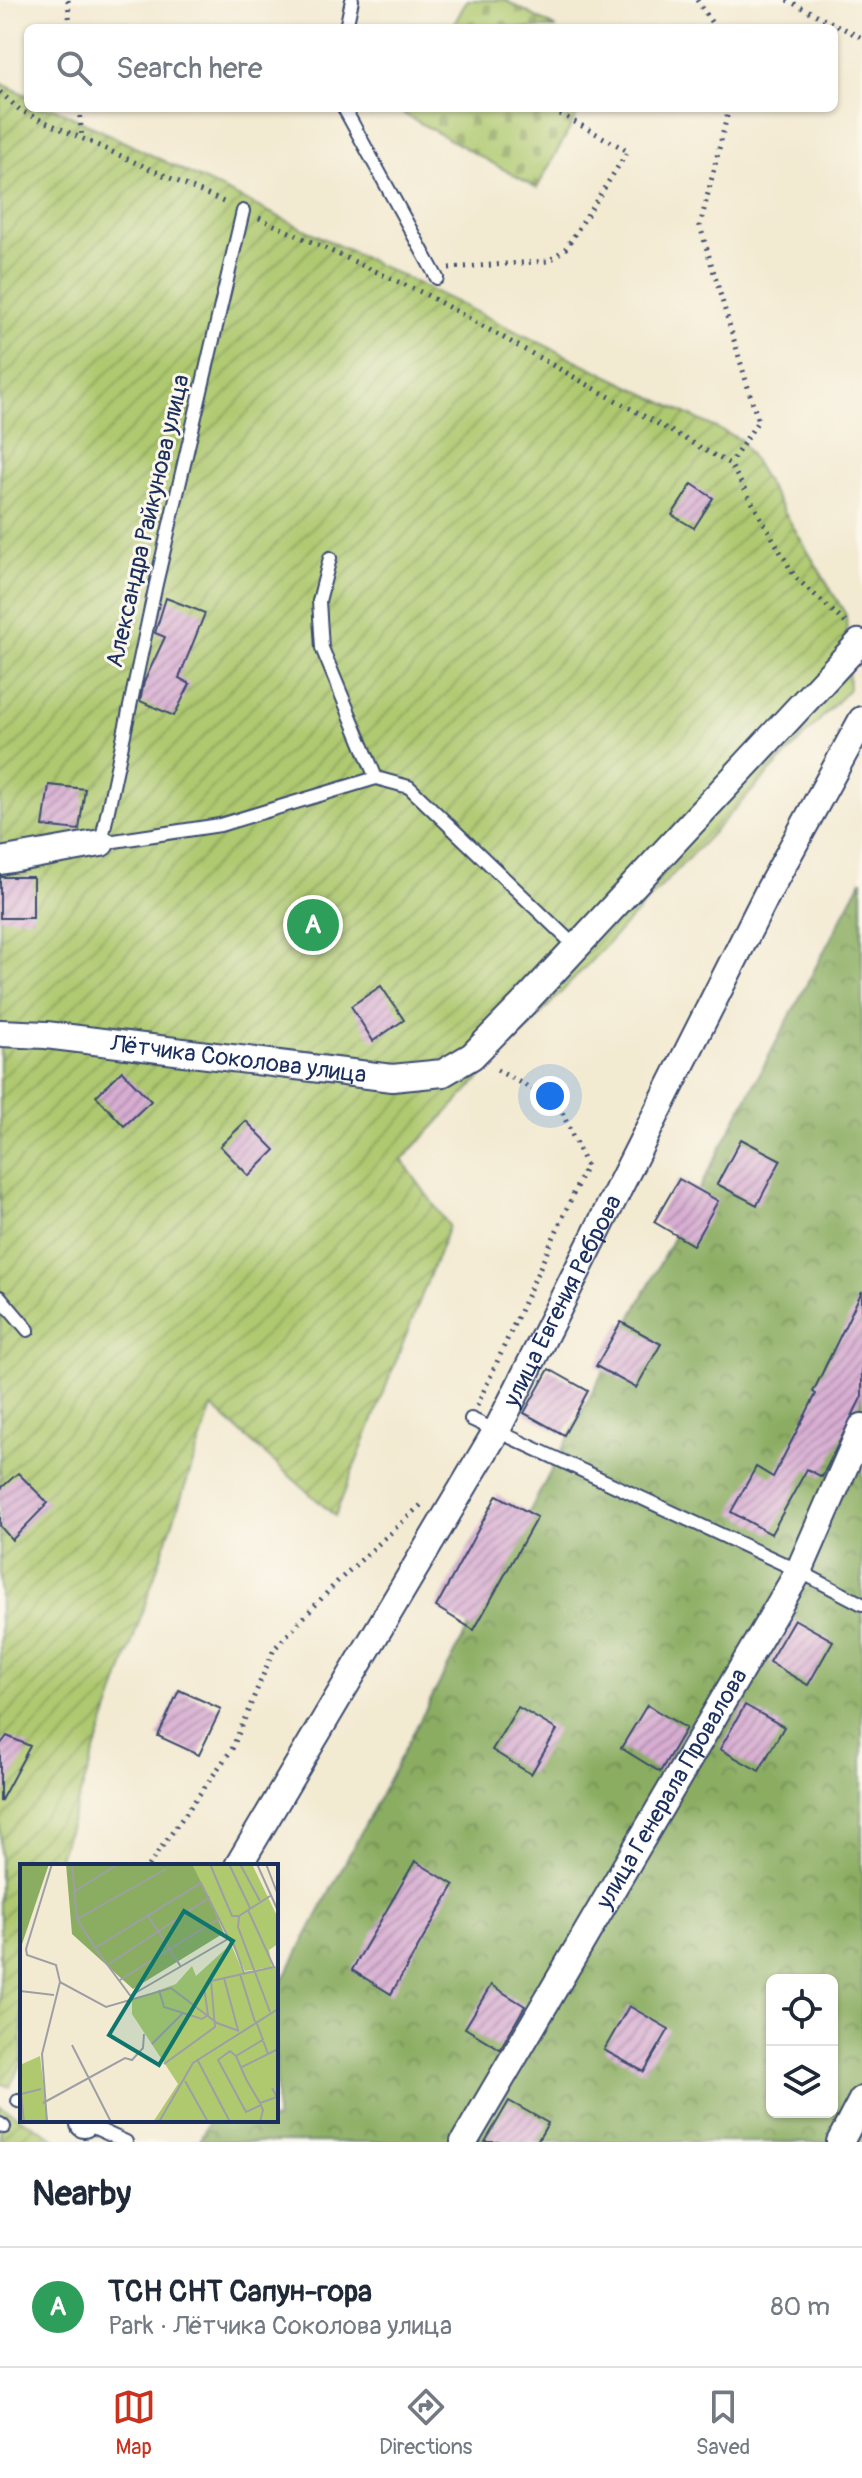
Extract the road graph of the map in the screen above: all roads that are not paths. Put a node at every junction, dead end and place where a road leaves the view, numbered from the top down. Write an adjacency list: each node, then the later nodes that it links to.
1 (352, 0): 2 (lane)
2 (347, 24)
3 (346, 112): 5 (lane)
4 (243, 211): 10 (lane, Александра Райкунова улица)
5 (437, 278)
6 (330, 558): 9 (lane)
7 (861, 642): 12 (street, Лётчика Соколова улица)
8 (862, 720): 18 (street, улица Евгения Реброва)
9 (376, 778): 10 (lane); 12 (lane)
10 (101, 843): 11 (street)
11 (0, 861)
12 (577, 949): 13 (street, Лётчика Соколова улица)
13 (0, 1033)
14 (0, 1297): 15 (lane)
15 (28, 1330)
16 (471, 1419): 18 (lane)
17 (862, 1427): 19 (street, улица Генерала Провалова)
18 (497, 1430): 19 (lane); 21 (street, улица Евгения Реброва)
19 (799, 1571): 20 (lane); 25 (street, улица Генерала Провалова)
20 (862, 1604)
21 (239, 1864)
22 (862, 2100): 26 (street)
23 (85, 2122): 24 (lane)
24 (126, 2142)
25 (464, 2142)
26 (840, 2142)

